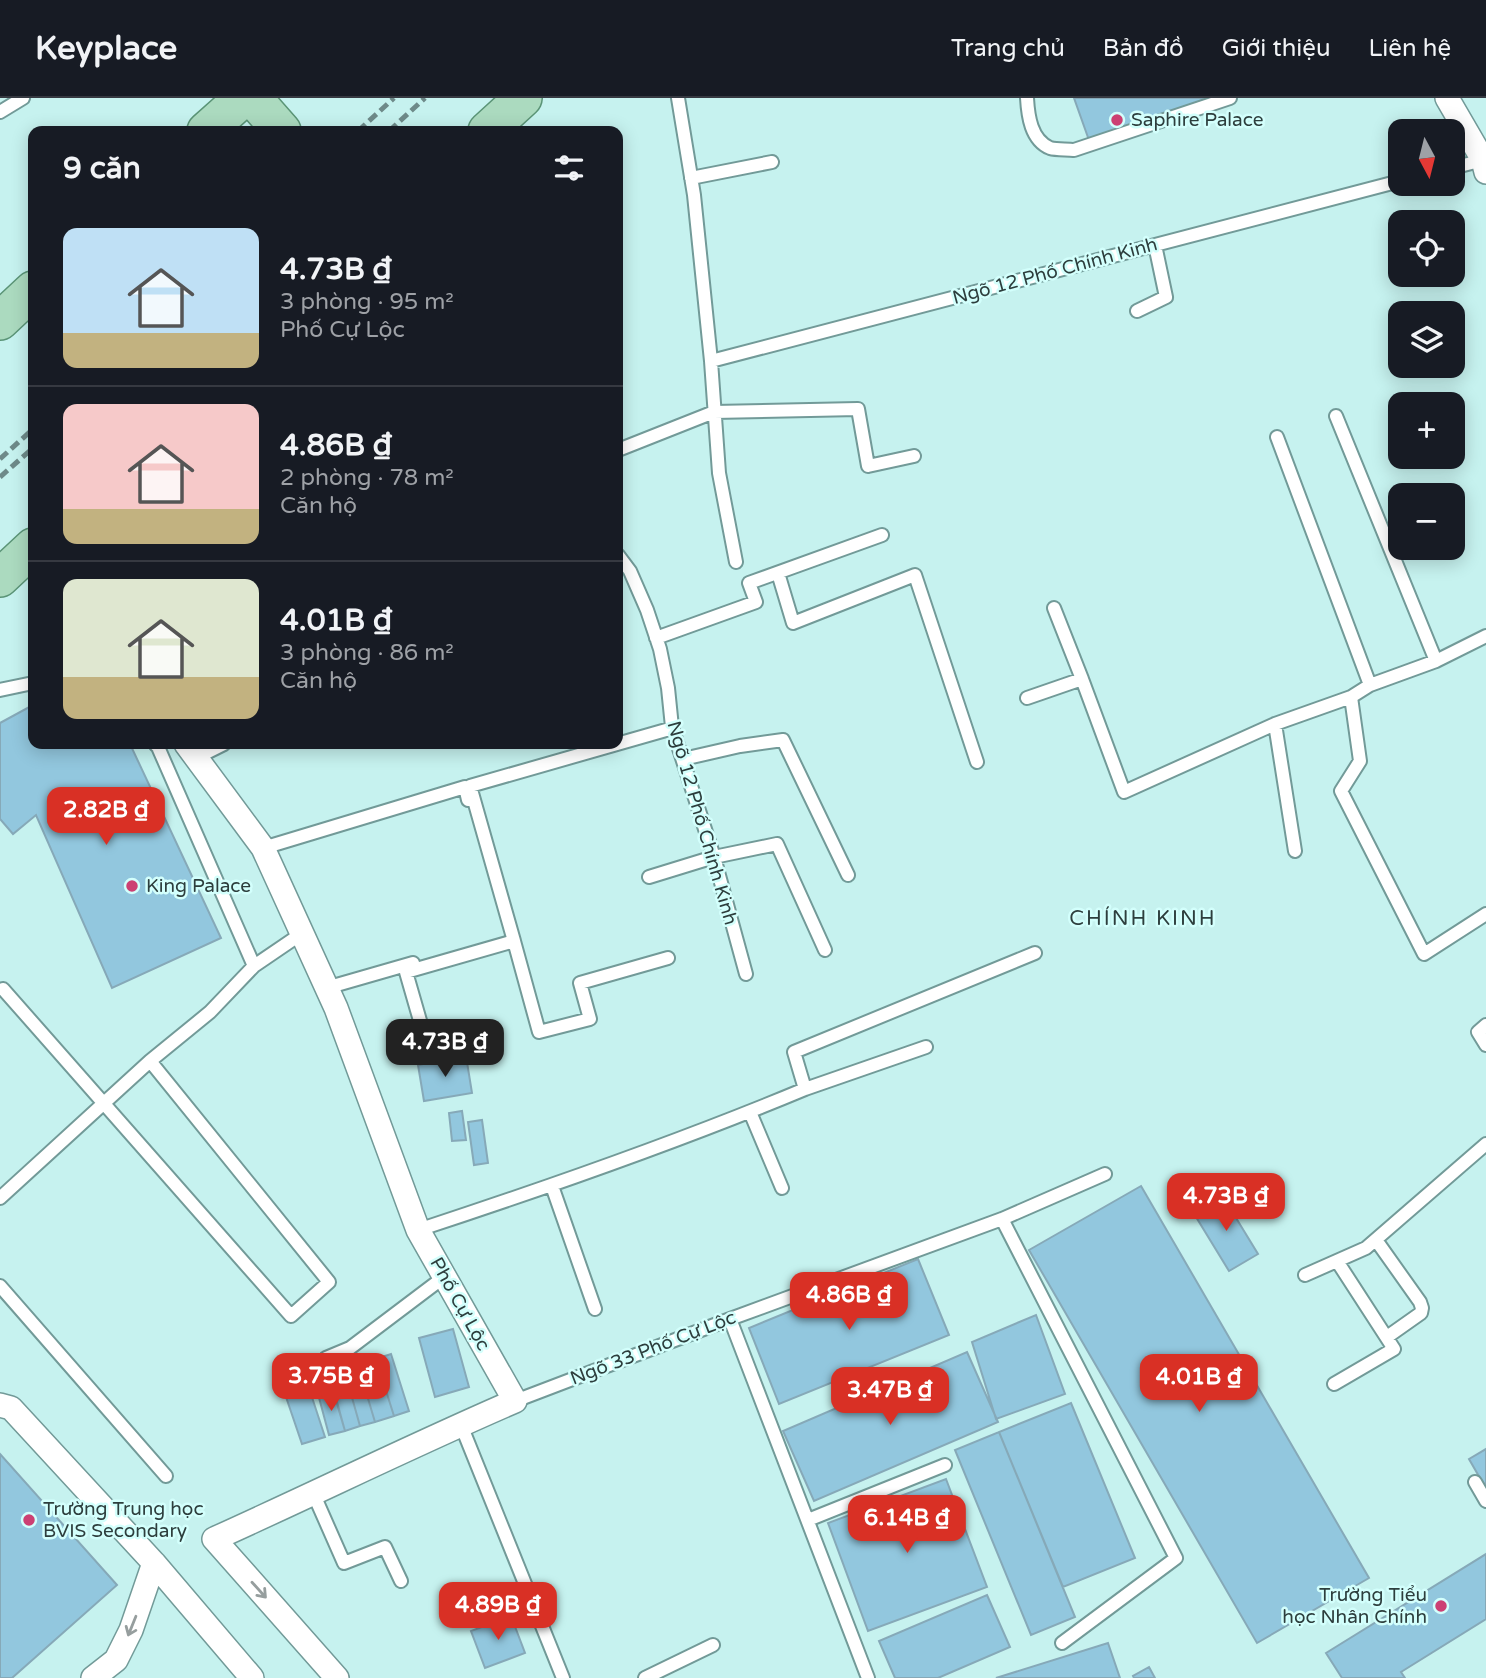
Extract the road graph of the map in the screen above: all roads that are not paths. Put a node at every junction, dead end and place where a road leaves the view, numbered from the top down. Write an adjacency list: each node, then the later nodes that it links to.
1 (23, 98): 9 (lane)
2 (243, 98): 10 (main road)
3 (253, 98): 11 (main road)
4 (523, 98): 12 (main road)
5 (678, 98): 16 (lane)
6 (1027, 98): 7 (lane)
7 (1230, 98)
8 (1447, 98): 14 (street)
9 (0, 113)
10 (212, 126)
11 (278, 126)
12 (492, 126)
13 (772, 162): 16 (lane)
14 (1484, 166): 15 (lane)
15 (1465, 167)
16 (691, 178): 20 (lane)
17 (1388, 184): 18 (lane, Ngõ 12 Phố Chính Kinh)
18 (1156, 245): 19 (lane); 20 (lane, Ngõ 12 Phố Chính Kinh)
19 (1137, 311)
20 (711, 361): 21 (lane)
21 (715, 412): 24 (lane); 25 (lane); 29 (lane)
22 (1336, 416): 35 (lane)
23 (1277, 436): 38 (lane)
24 (623, 448)
25 (914, 456)
26 (882, 535): 30 (lane)
27 (28, 552): 31 (main road)
28 (623, 562): 34 (lane, Ngõ 12 Phố Chính Kinh)
29 (736, 562)
30 (778, 573): 34 (lane); 49 (lane)
31 (0, 578)
32 (1054, 608): 36 (lane)
33 (1486, 636): 35 (lane)
34 (656, 638): 43 (lane, Ngõ 12 Phố Chính Kinh)
35 (1436, 661): 38 (lane)
36 (1082, 679): 41 (lane); 42 (lane)
37 (28, 684): 39 (lane)
38 (1370, 685): 40 (lane)
39 (0, 690)
40 (1351, 697): 42 (lane); 55 (lane)
41 (1027, 698)
42 (1275, 724): 51 (lane)
43 (673, 728): 44 (lane); 48 (lane, Ngõ 12 Phố Chính Kinh)
44 (623, 742)
45 (159, 749): 61 (lane)
46 (600, 749): 57 (lane)
47 (191, 751): 50 (street, Phố Cự Lộc)
48 (682, 759): 52 (lane, Ngõ 12 Phố Chính Kinh); 53 (lane)
49 (977, 762)
50 (263, 848): 56 (street, Phố Cự Lộc); 57 (lane)
51 (1295, 851)
52 (714, 857): 54 (lane); 58 (lane); 62 (lane, Ngõ 12 Phố Chính Kinh)
53 (848, 875)
54 (649, 877)
55 (1486, 914)
56 (302, 934): 61 (lane); 63 (street, Phố Cự Lộc)
57 (510, 939): 60 (lane); 63 (lane); 66 (lane)
58 (825, 950)
59 (1035, 953): 70 (lane)
60 (668, 958)
61 (254, 966): 69 (lane)
62 (746, 974)
63 (326, 988): 79 (street, Phố Cự Lộc)
64 (3, 989): 71 (lane)
65 (1486, 1025): 67 (lane)
66 (425, 1038)
67 (1486, 1045)
68 (926, 1048): 70 (lane)
69 (150, 1061): 71 (lane); 71 (lane)
70 (805, 1090): 72 (lane)
71 (103, 1103): 77 (lane)
72 (750, 1112): 75 (lane); 76 (lane)
73 (1486, 1144): 80 (lane)
74 (1105, 1174): 78 (lane, Ngõ 33 Phố Cự Lộc)
75 (552, 1186): 79 (lane); 85 (lane)
76 (782, 1188)
77 (0, 1198)
78 (1002, 1219): 86 (lane, Ngõ 33 Phố Cự Lộc); 101 (lane)
79 (418, 1230): 83 (street, Phố Cự Lộc)
80 (1376, 1240): 81 (lane); 87 (lane)
81 (1337, 1261): 82 (lane); 87 (lane)
82 (1305, 1275)
83 (444, 1278): 88 (lane); 90 (street, Phố Cự Lộc)
84 (0, 1286): 94 (lane)
85 (595, 1309)
86 (730, 1319): 90 (lane, Ngõ 33 Phố Cự Lộc); 98 (lane)
87 (1387, 1337): 89 (lane)
88 (326, 1358)
89 (1334, 1384)
90 (514, 1402): 92 (street)
91 (0, 1405): 99 (street)
92 (461, 1425): 96 (street); 106 (lane)
93 (945, 1465): 98 (lane)
94 (166, 1476)
95 (1475, 1482): 97 (lane)
96 (314, 1494): 100 (lane); 105 (street, one-way to 105)
97 (1486, 1501)
98 (808, 1520): 108 (lane)
99 (154, 1563): 103 (street, one-way to 103); 104 (street)
100 (401, 1581)
101 (1062, 1643)
102 (713, 1645): 107 (lane)
103 (93, 1678)
104 (252, 1678)
105 (337, 1678)
106 (563, 1678)
107 (645, 1678)
108 (868, 1678)

